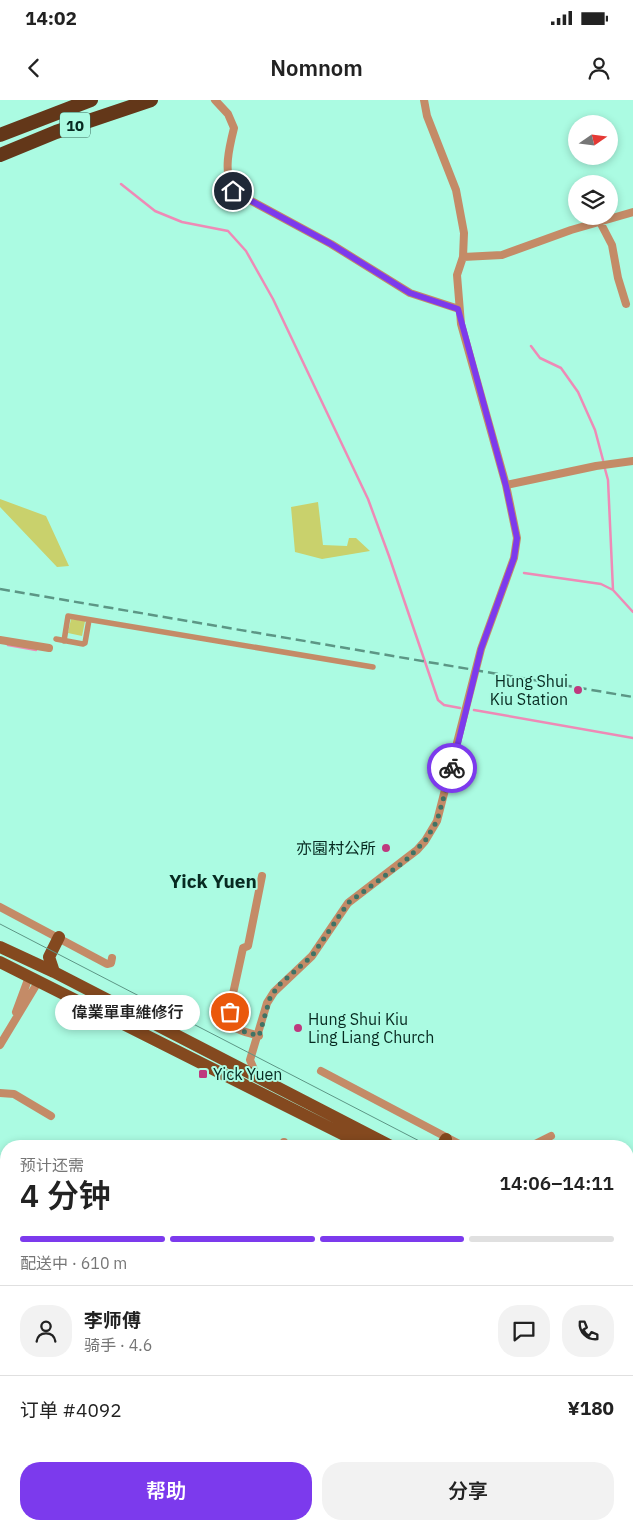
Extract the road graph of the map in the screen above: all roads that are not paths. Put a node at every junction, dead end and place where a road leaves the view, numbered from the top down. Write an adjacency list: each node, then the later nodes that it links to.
1 (91, 100): 5 (highway, 10)
2 (151, 100): 6 (highway, 10)
3 (215, 100): 13 (street)
4 (424, 100): 11 (street)
5 (0, 135)
6 (0, 155)
7 (633, 212): 8 (street)
8 (618, 217)
9 (591, 225): 11 (street)
10 (602, 225): 12 (street)
11 (463, 257): 13 (street)
12 (626, 304)
13 (458, 309): 15 (street)
14 (633, 461): 15 (street)
15 (506, 486): 30 (street)
16 (89, 620): 19 (street); 19 (street); 21 (street)
17 (56, 639): 19 (street)
18 (0, 640): 20 (street)
19 (64, 640)
20 (49, 648)
21 (373, 667)
22 (262, 876): 30 (street)
23 (0, 907): 24 (street)
24 (58, 937): 26 (street); 28 (main road)
25 (0, 947): 28 (main road)
26 (112, 958)
27 (0, 962): 29 (main road)
28 (38, 962): 29 (main road); 32 (main road)
29 (33, 980): 31 (street); 39 (main road)
30 (259, 1036): 33 (street)
31 (0, 1045)
32 (224, 1059): 33 (street); 35 (main road)
33 (250, 1060): 35 (street)
34 (321, 1071): 41 (street)
35 (258, 1078): 40 (main road)
36 (0, 1093): 37 (street)
37 (51, 1116)
38 (551, 1136): 42 (street)
39 (354, 1140)
40 (379, 1140)
41 (439, 1140)
42 (543, 1140)

